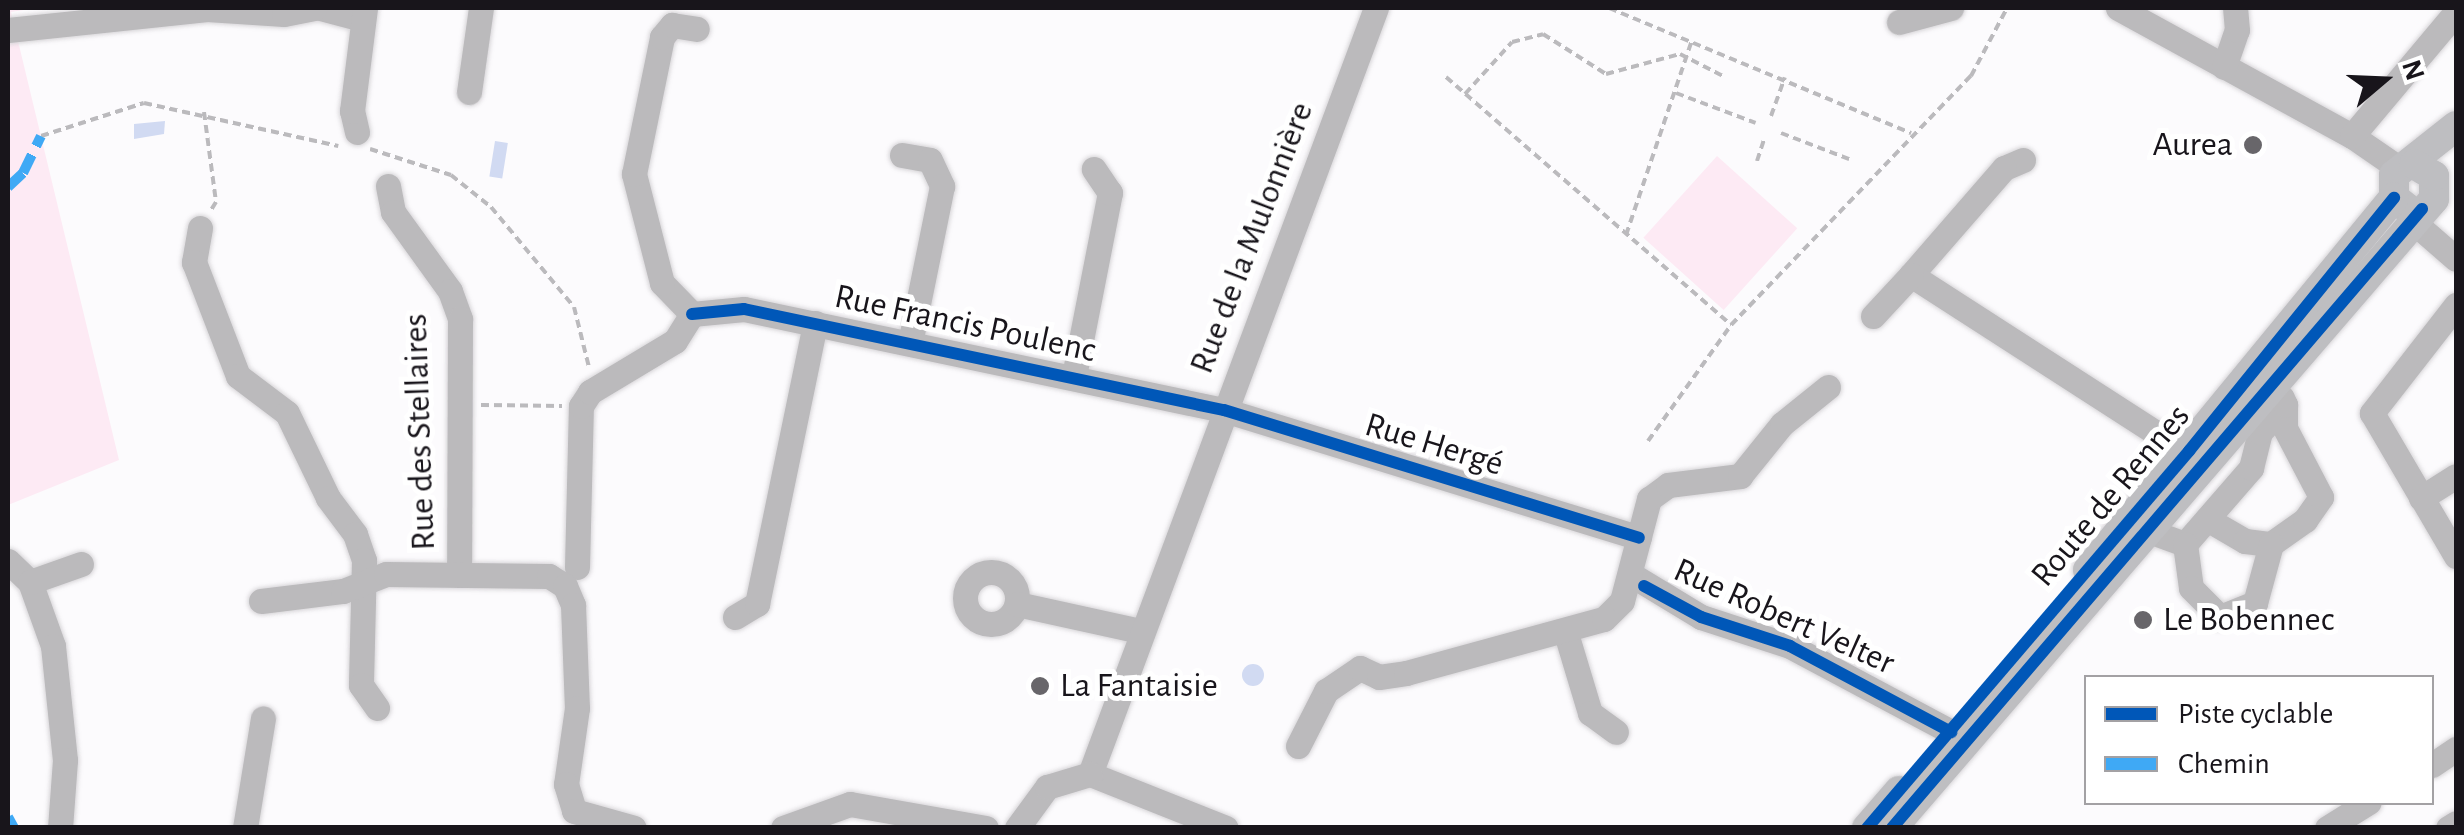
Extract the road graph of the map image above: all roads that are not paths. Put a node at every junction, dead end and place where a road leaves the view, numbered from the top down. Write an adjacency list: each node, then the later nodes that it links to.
1 (317, 8): 8 (street); 11 (street)
2 (481, 8): 13 (street)
3 (1376, 8): 33 (street, Rue de la Mulonnière)
4 (1951, 8): 9 (street)
5 (2118, 8): 12 (street)
6 (2235, 8): 12 (street)
7 (2456, 12): 15 (street)
8 (364, 13): 16 (street)
9 (1899, 22)
10 (697, 29): 26 (street)
11 (8, 30)
12 (2224, 67): 15 (street)
13 (469, 92)
14 (2456, 126): 21 (main road, Route de Rennes)
15 (2352, 136): 21 (street)
16 (365, 142)
17 (902, 155): 29 (street)
18 (2023, 160): 24 (street)
19 (1094, 170): 30 (street)
20 (388, 186): 45 (street, Rue des Stellaires)
21 (2419, 187): 23 (street); 32 (main road, Route de Rennes); 34 (main road, Route de Rennes)
22 (200, 228): 49 (street)
23 (2456, 259)
24 (1910, 275): 27 (street); 34 (street)
25 (2456, 305): 36 (street)
26 (692, 314): 28 (street, Rue Francis Poulenc); 46 (street)
27 (1872, 316)
28 (814, 323): 29 (street, Rue Francis Poulenc); 52 (street)
29 (910, 343): 30 (street, Rue Francis Poulenc)
30 (1074, 376): 33 (street, Rue Francis Poulenc)
31 (1828, 386): 39 (street)
32 (2280, 394): 34 (main road, Route de Rennes); 37 (street); 41 (street)
33 (1224, 410): 39 (street, Rue Hergé); 54 (street, Rue de la Mulonnière)
34 (2196, 458): 38 (main road, Route de Rennes); 58 (main road, Route de Rennes)
35 (2456, 476): 36 (street)
36 (2421, 498): 42 (street)
37 (2207, 519): 40 (street); 41 (street)
38 (2149, 532): 40 (street); 71 (main road, Route de Rennes)
39 (1632, 536): 47 (street)
40 (2186, 544): 41 (street)
41 (2271, 544)
42 (2456, 556)
43 (8, 561): 48 (street)
44 (81, 564): 48 (street)
45 (459, 575): 46 (street); 49 (street)
46 (571, 576): 65 (street)
47 (1637, 580): 53 (street); 58 (street, Rue Robert Velter)
48 (30, 582): 63 (street)
49 (364, 584): 50 (street); 55 (street)
50 (261, 601)
51 (1017, 604): 54 (street)
52 (735, 617)
53 (1565, 630): 57 (street); 59 (street)
54 (1140, 631): 60 (street, Rue de la Mulonnière)
55 (377, 708)
56 (263, 718): 64 (street)
57 (1616, 732)
58 (1951, 732): 70 (main road, Route de Rennes)
59 (1298, 746)
60 (1090, 774): 68 (street); 69 (street)
61 (2364, 805): 72 (street)
62 (2456, 823): 73 (street)
63 (60, 828)
64 (245, 828)
65 (634, 828)
66 (783, 828): 67 (street)
67 (986, 828)
68 (1017, 828)
69 (1226, 828)
70 (1867, 828)
71 (1892, 828)
72 (2327, 828)
73 (2448, 828)

